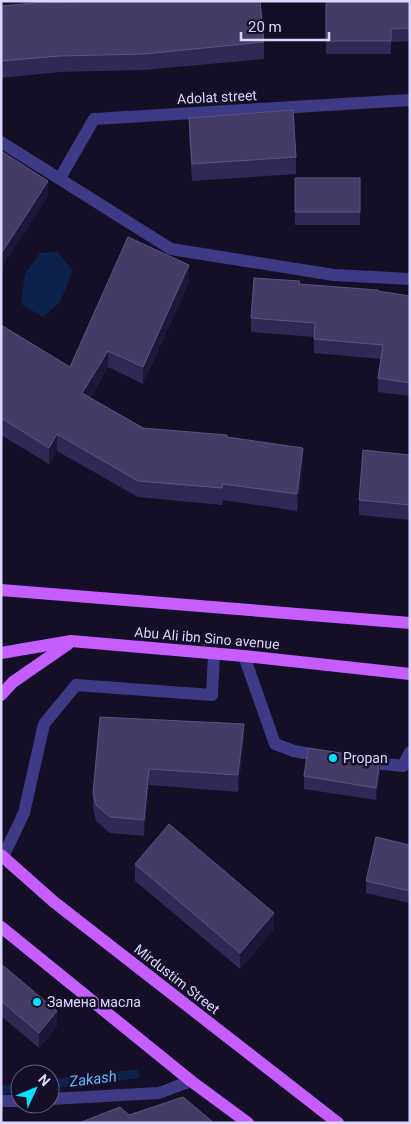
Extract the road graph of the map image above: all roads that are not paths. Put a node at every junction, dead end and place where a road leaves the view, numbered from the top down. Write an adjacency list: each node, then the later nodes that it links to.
1 (410, 100): 3 (street, Adolat street)
2 (1, 142): 3 (street)
3 (60, 178): 4 (street)
4 (410, 279)
5 (1, 590): 6 (main road)
6 (410, 623)
7 (71, 642): 8 (main road, Abu Ali ibn Sino avenue); 9 (main road, Abu Ali ibn Sino avenue); 12 (main road)
8 (1, 653)
9 (214, 654): 10 (main road, Abu Ali ibn Sino avenue); 16 (street)
10 (244, 656): 11 (main road, Abu Ali ibn Sino avenue); 14 (street)
11 (410, 674)
12 (1, 696)
13 (410, 752): 15 (street)
14 (333, 758)
15 (351, 760)
16 (2, 856): 21 (main road, Mirdustim Street)
17 (1, 926): 18 (main road)
18 (191, 1081): 19 (street); 20 (main road)
19 (60, 1098)
20 (248, 1123)
21 (338, 1123)

